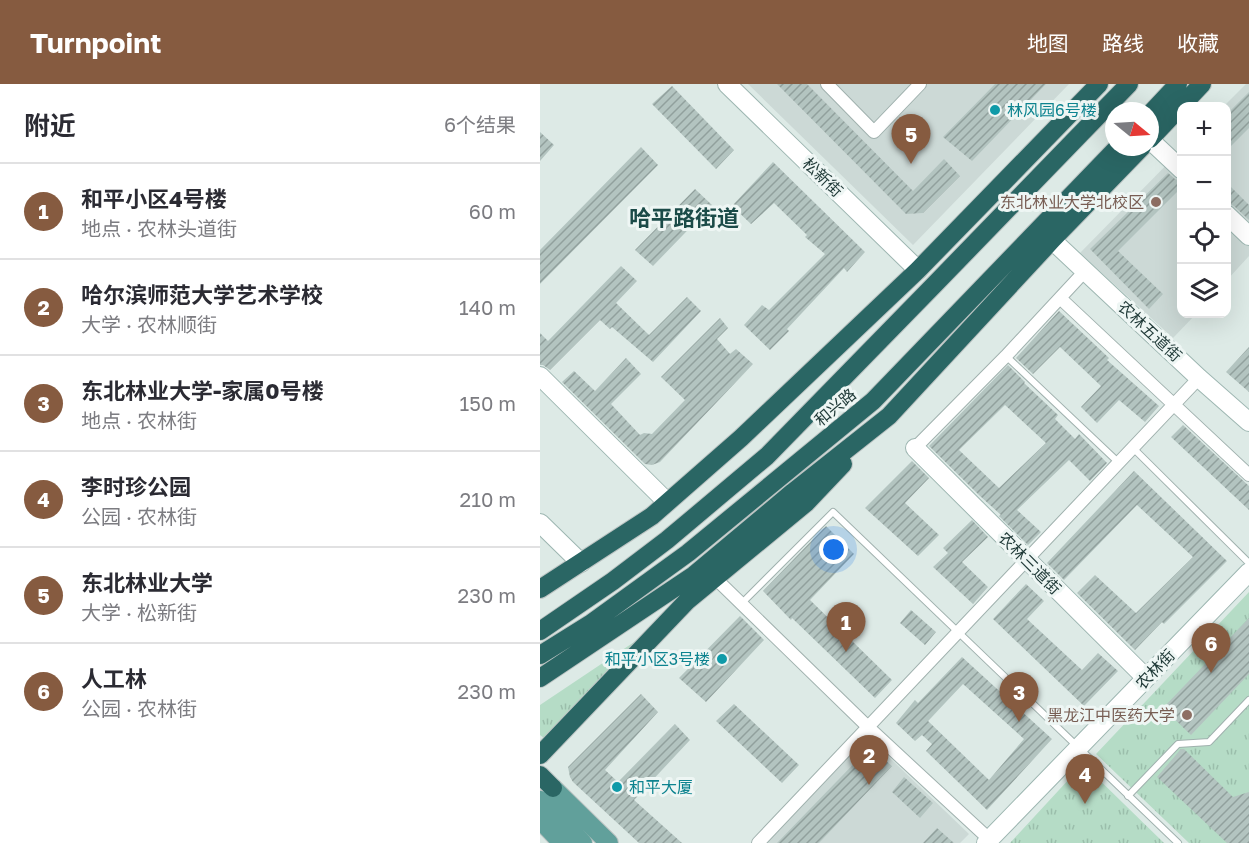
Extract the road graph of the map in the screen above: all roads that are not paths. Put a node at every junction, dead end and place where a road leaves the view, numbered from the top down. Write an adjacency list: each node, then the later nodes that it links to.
1 (727, 84): 17 (street, 松新街)
2 (827, 84): 3 (street)
3 (920, 84)
4 (1100, 84): 17 (highway)
5 (1129, 84): 27 (highway)
6 (1178, 84): 8 (highway)
7 (1202, 84): 9 (highway)
8 (1159, 104)
9 (1159, 129)
10 (1159, 148): 13 (street)
11 (1109, 156): 24 (highway, 和兴路)
12 (1133, 156): 16 (highway)
13 (1177, 165)
14 (1231, 218): 15 (street)
15 (1249, 236)
16 (1052, 240): 18 (street, 农林五道街); 20 (highway)
17 (925, 263): 27 (highway); 33 (highway)
18 (1085, 271): 19 (street); 23 (street, 农林五道街)
19 (1060, 298): 21 (street); 25 (street)
20 (972, 325): 24 (highway); 26 (highway)
21 (1006, 356): 29 (street); 31 (lane)
22 (540, 376): 33 (street)
23 (1199, 378): 25 (street); 28 (street, 农林五道街)
24 (873, 401): 44 (highway, 和兴路)
25 (1174, 404): 30 (street); 32 (street)
26 (889, 416): 39 (highway); 45 (highway)
27 (805, 418): 42 (highway)
28 (1249, 422)
29 (915, 448): 35 (street, 农林三道街)
30 (1133, 448): 31 (street); 37 (lane)
31 (1119, 463): 35 (street)
32 (1249, 475)
33 (667, 502): 36 (highway)
34 (540, 523): 36 (street)
35 (1027, 560): 43 (street); 46 (street, 农林三道街)
36 (581, 563): 40 (highway)
37 (1249, 563)
38 (1249, 572): 46 (street, 农林街)
39 (715, 578): 41 (street); 50 (highway)
40 (540, 589)
41 (741, 604): 43 (lane); 48 (street)
42 (540, 631)
43 (957, 633): 48 (street); 49 (lane)
44 (540, 655)
45 (540, 678)
46 (1146, 678): 49 (street, 农林街)
47 (1249, 700): 53 (lane)
48 (868, 727): 55 (street); 59 (street)
49 (1078, 748): 53 (lane); 55 (street, 农林街)
50 (540, 755)
51 (540, 775): 52 (highway)
52 (547, 794): 57 (main road); 58 (main road)
53 (1128, 796): 60 (lane)
54 (540, 820): 56 (main road)
55 (987, 841)
56 (562, 843)
57 (583, 843)
58 (609, 843)
59 (758, 843)
60 (1178, 843)

